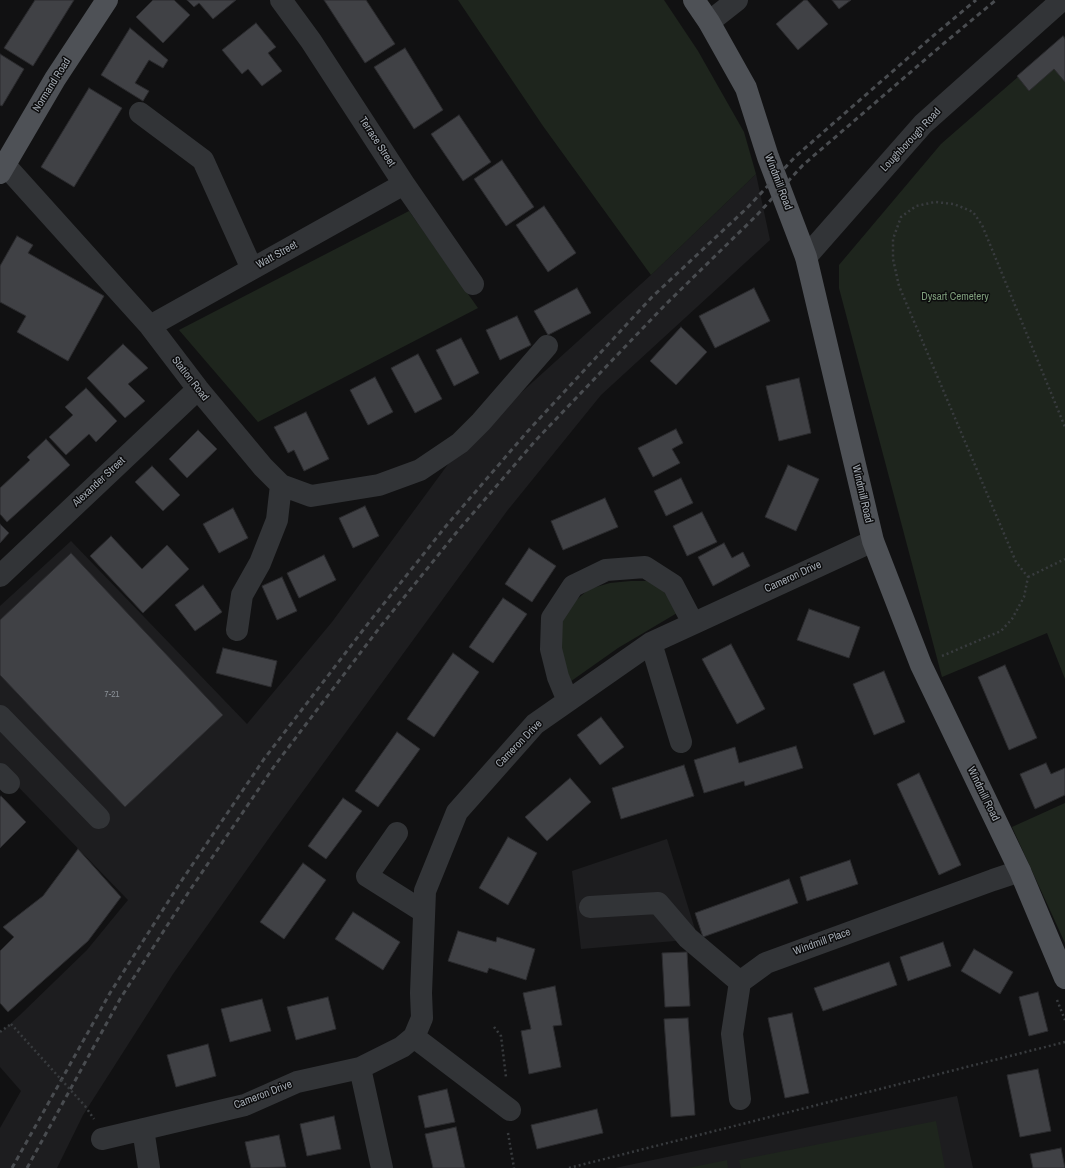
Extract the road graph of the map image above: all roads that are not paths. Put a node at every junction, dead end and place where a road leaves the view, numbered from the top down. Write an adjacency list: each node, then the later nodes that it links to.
1 (107, 0): 8 (main road, Normand Road)
2 (281, 0): 9 (street, Terrace Street)
3 (694, 0): 6 (main road, Windmill Road)
4 (737, 0): 6 (street)
5 (1062, 0): 10 (street, Loughborough Road)
6 (710, 22): 10 (main road, Windmill Road)
7 (140, 113): 11 (street)
8 (2, 169): 13 (street, Station Road)
9 (404, 184): 11 (street, Watt Street); 12 (street, Terrace Street)
10 (806, 258): 17 (main road, Windmill Road)
11 (252, 269): 13 (street, Watt Street)
12 (473, 284)
13 (150, 326): 15 (street, Station Road)
14 (547, 346): 16 (street, Station Road)
15 (198, 389): 16 (street, Station Road); 18 (street, Alexander Street)
16 (281, 485): 20 (street)
17 (873, 541): 19 (street, Cameron Drive); 27 (main road, Windmill Road)
18 (0, 576)
19 (693, 623): 21 (street, Cameron Drive); 22 (street)
20 (237, 630)
21 (650, 643): 22 (street, Cameron Drive); 24 (street)
22 (568, 701): 29 (street, Cameron Drive)
23 (0, 716): 25 (street)
24 (681, 742)
25 (99, 818)
26 (397, 833): 29 (street)
27 (1020, 871): 30 (main road, Windmill Road); 31 (street, Windmill Place)
28 (590, 907): 31 (street)
29 (424, 912): 32 (street, Cameron Drive)
30 (1065, 978)
31 (740, 982): 34 (street)
32 (414, 1037): 33 (street, Cameron Drive); 35 (street)
33 (360, 1068): 36 (street, Cameron Drive); 39 (street)
34 (740, 1099)
35 (510, 1110)
36 (143, 1129): 37 (street, Cameron Drive); 38 (street)
37 (102, 1139)
38 (150, 1168)
39 (382, 1168)

